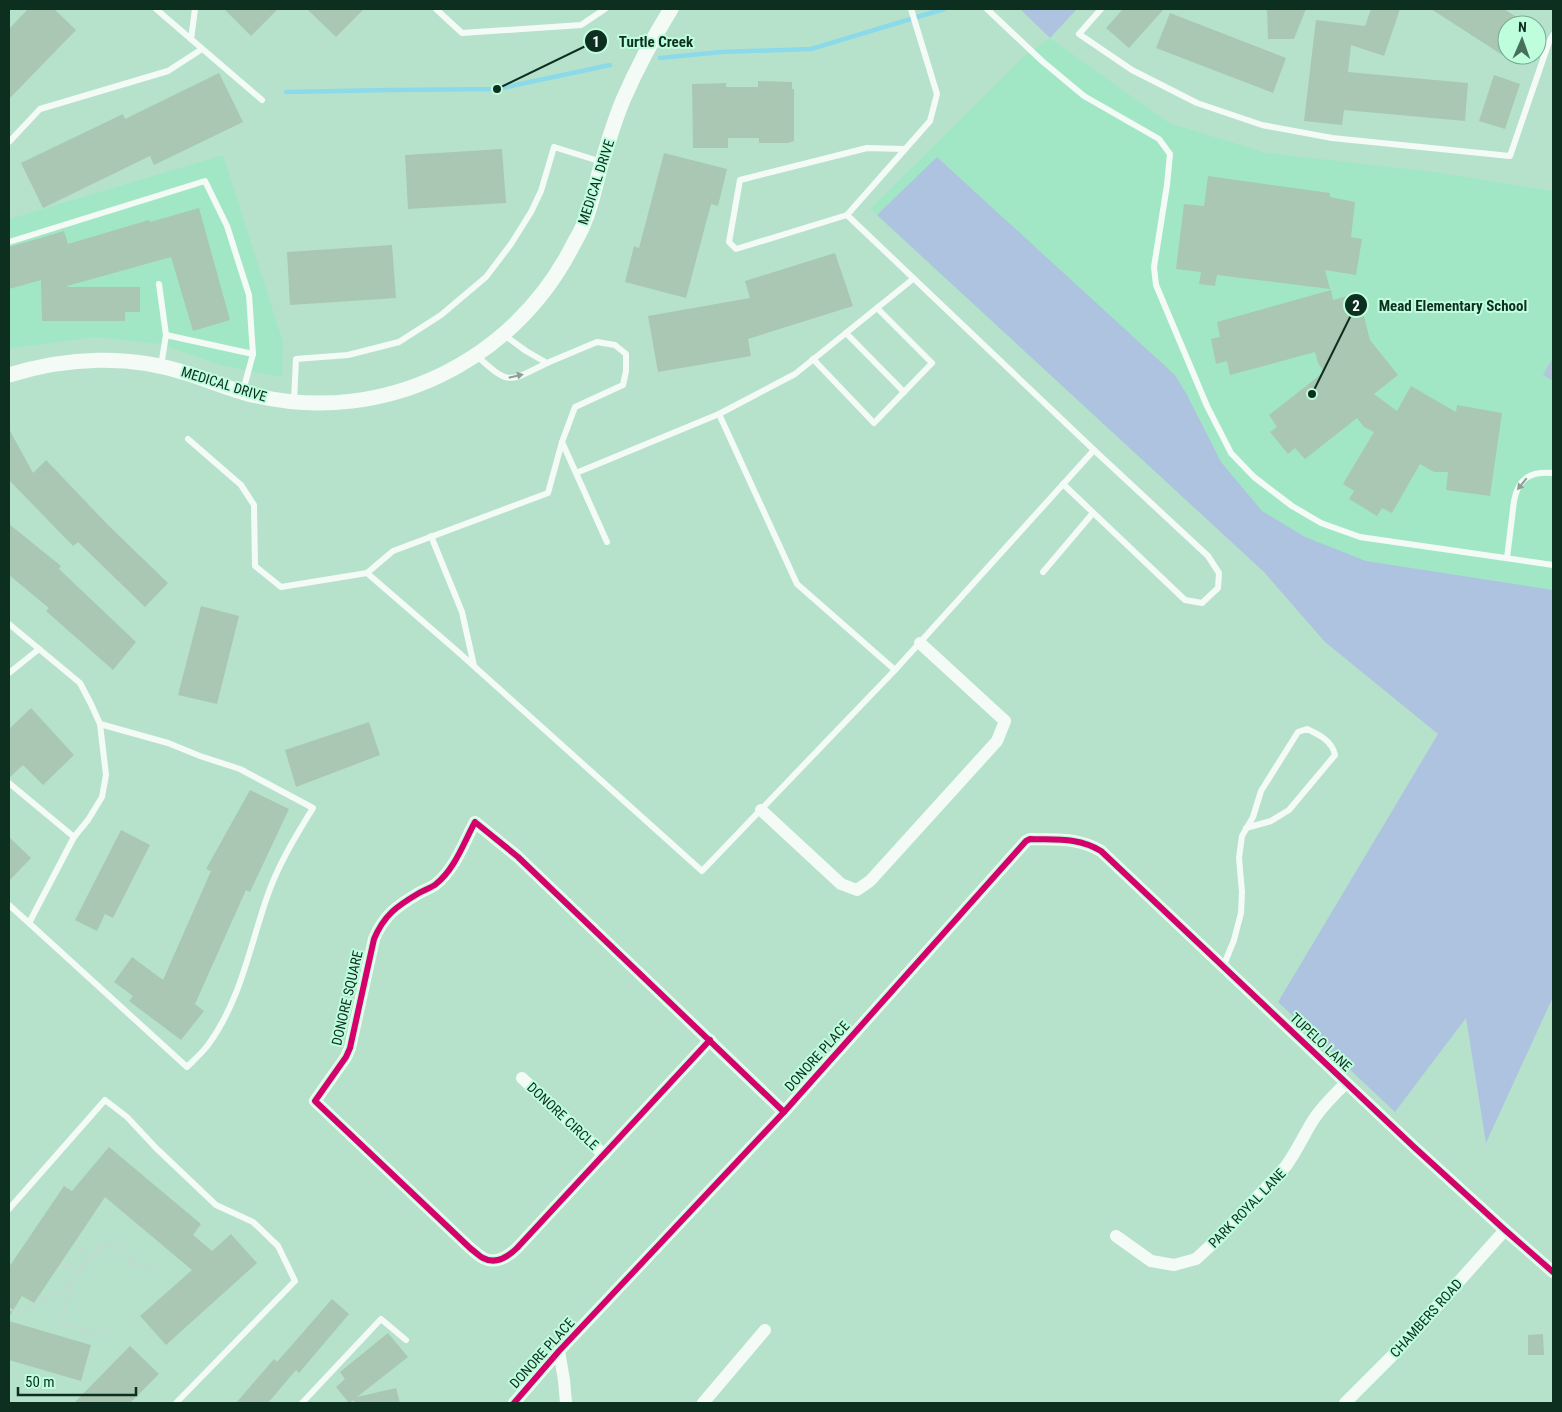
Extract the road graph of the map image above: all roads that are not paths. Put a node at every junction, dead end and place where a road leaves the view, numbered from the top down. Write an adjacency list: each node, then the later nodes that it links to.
1 (156, 9): 10 (lane)
2 (195, 9): 10 (lane)
3 (436, 9): 4 (lane)
4 (605, 9)
5 (911, 9): 14 (lane)
6 (987, 9): 43 (lane)
7 (1101, 9): 9 (lane)
8 (668, 10): 15 (street, MEDICAL DRIVE)
9 (1553, 35)
10 (191, 39): 11 (lane)
11 (202, 49): 12 (lane); 13 (lane)
12 (262, 100)
13 (9, 142)
14 (905, 149): 16 (lane); 16 (lane)
15 (602, 162): 23 (street, MEDICAL DRIVE); 32 (lane)
16 (847, 215): 18 (lane)
17 (9, 242): 24 (lane)
18 (913, 279): 20 (lane); 36 (lane)
19 (159, 284): 22 (lane)
20 (877, 308): 21 (lane); 31 (lane)
21 (846, 333): 26 (lane); 31 (lane)
22 (166, 334): 24 (lane); 28 (lane)
23 (504, 335): 25 (street, MEDICAL DRIVE); 27 (lane)
24 (253, 354): 30 (lane)
25 (476, 355): 27 (lane, one-way to 27); 32 (street, MEDICAL DRIVE)
26 (813, 359): 31 (lane); 33 (lane)
27 (547, 363): 35 (lane)
28 (161, 366): 29 (street, MEDICAL DRIVE); 30 (street, MEDICAL DRIVE)
29 (9, 376)
30 (243, 392): 32 (street, MEDICAL DRIVE)
31 (904, 392)
32 (294, 402)
33 (718, 414): 37 (lane); 51 (lane)
34 (188, 439): 46 (lane)
35 (562, 442): 37 (lane); 41 (lane)
36 (1094, 450): 39 (lane); 40 (lane)
37 (576, 473): 42 (lane)
38 (1553, 473): 43 (lane, one-way to 43)
39 (1063, 484): 40 (lane); 48 (lane)
40 (1093, 513): 45 (lane)
41 (432, 536): 46 (lane); 50 (lane)
42 (607, 542)
43 (1507, 558): 44 (lane)
44 (1553, 565)
45 (1043, 572)
46 (367, 573): 50 (lane)
47 (9, 624): 49 (lane)
48 (920, 643): 51 (lane); 55 (street)
49 (39, 648): 52 (lane); 53 (lane)
50 (474, 666): 55 (lane)
51 (895, 670): 55 (lane)
52 (9, 673)
53 (100, 724): 57 (lane); 60 (lane)
54 (9, 783): 57 (lane)
55 (761, 810)
56 (1246, 828): 56 (lane); 61 (lane)
57 (74, 837): 60 (lane)
58 (1067, 840): 61 (street, TUPELO LANE); 65 (street, DONORE PLACE)
59 (9, 905): 60 (lane)
60 (29, 923)
61 (1223, 966): 64 (street, TUPELO LANE)
62 (710, 1040): 65 (street, DONORE SQUARE); 66 (street, DONORE SQUARE); 66 (street, DONORE SQUARE)
63 (522, 1078): 66 (street, DONORE CIRCLE)
64 (1346, 1083): 68 (street, TUPELO LANE); 69 (street, PARK ROYAL LANE)
65 (784, 1112): 73 (street, DONORE PLACE)
66 (604, 1155)
67 (9, 1209): 74 (lane)
68 (1505, 1230): 70 (street, TUPELO LANE); 79 (street, CHAMBERS ROAD)
69 (1116, 1236)
70 (1553, 1272)
71 (765, 1330): 78 (street)
72 (406, 1340): 75 (lane)
73 (559, 1351): 76 (street, DONORE PLACE); 77 (street)
74 (176, 1403)
75 (302, 1403)
76 (514, 1403)
77 (566, 1403)
78 (703, 1403)
79 (1345, 1403)

